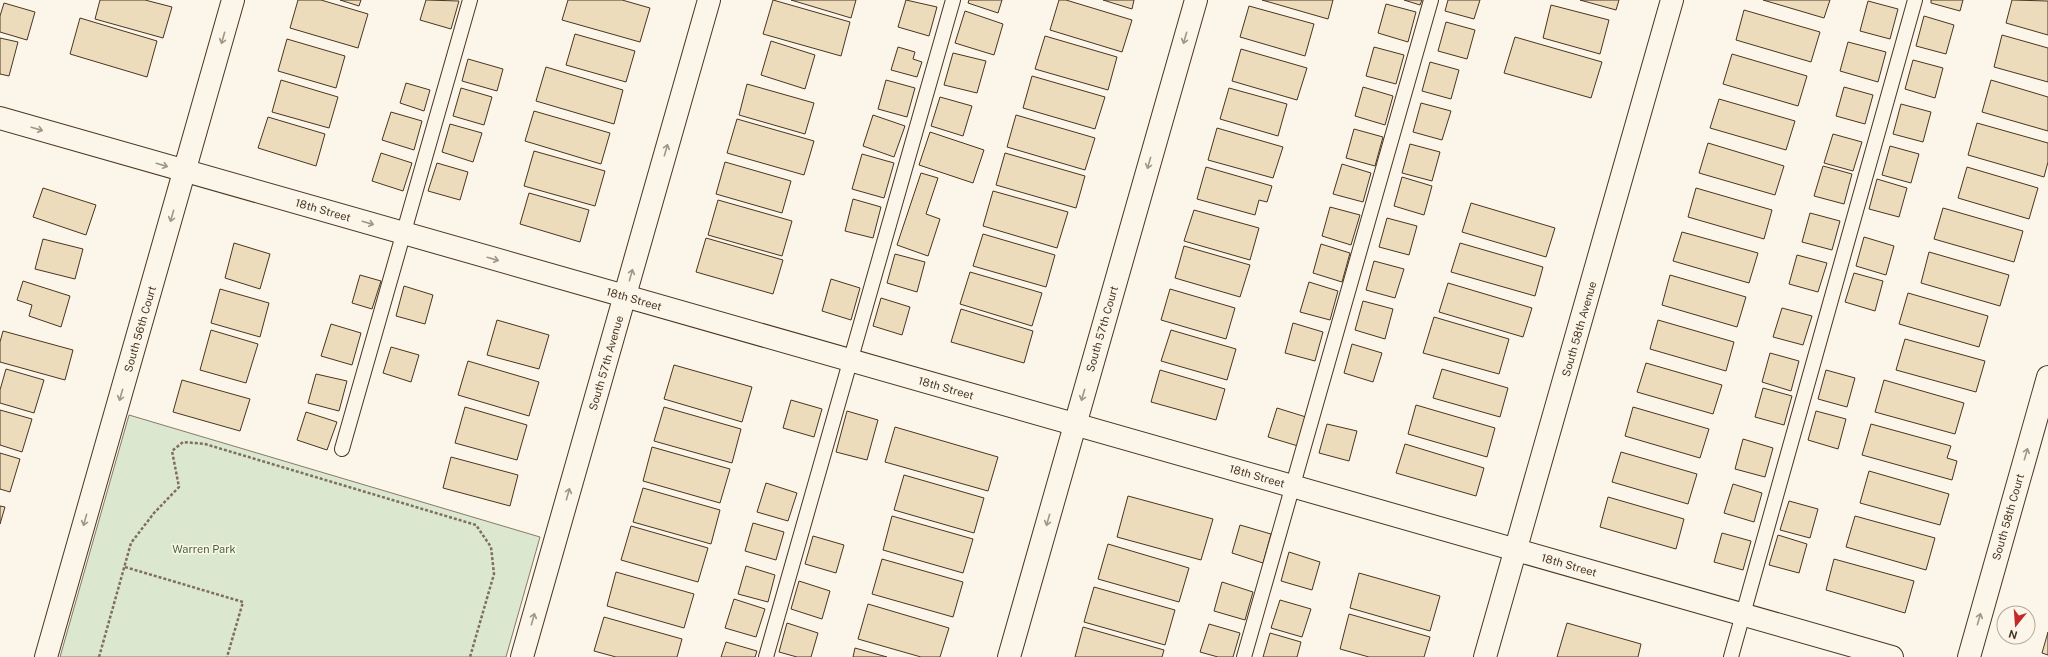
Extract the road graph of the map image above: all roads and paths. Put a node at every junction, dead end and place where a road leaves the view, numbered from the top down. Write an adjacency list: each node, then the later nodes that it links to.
1 (233, 0): 10 (street, South 56th Court, one-way to 10)
2 (470, 0): 11 (lane)
3 (709, 0): 12 (street, South 57th Avenue, one-way to 3)
4 (953, 0): 13 (lane)
5 (1196, 0): 15 (street, South 57th Court, one-way to 15)
6 (1431, 0): 17 (lane)
7 (1672, 0): 18 (street, South 58th Avenue)
8 (1915, 0): 20 (lane)
9 (0, 118): 10 (street, 18th Street, one-way to 10)
10 (185, 171): 11 (street, 18th Street, one-way to 11); 21 (street, South 56th Court, one-way to 21)
11 (403, 233): 12 (street, 18th Street, one-way to 12); 16 (lane)
12 (625, 296): 13 (street, 18th Street); 25 (street, South 57th Avenue, one-way to 12)
13 (851, 361): 15 (street, 18th Street); 26 (lane)
14 (2048, 377): 32 (street, South 58th Court, one-way to 14)
15 (1075, 425): 17 (street, 18th Street); 27 (street, South 57th Court, one-way to 27)
16 (342, 449)
17 (1292, 486): 18 (street, 18th Street); 28 (lane)
18 (1516, 550): 20 (street, 18th Street); 29 (street, South 58th Avenue)
19 (125, 566): 22 (path); 23 (path); 24 (path)
20 (1742, 614): 30 (lane); 31 (street, 18th Street)
21 (46, 657)
22 (99, 657)
23 (227, 657)
24 (470, 657)
25 (522, 657)
26 (766, 657)
27 (1009, 657)
28 (1244, 657)
29 (1485, 657)
30 (1730, 657)
31 (1892, 657)
32 (1969, 657)

